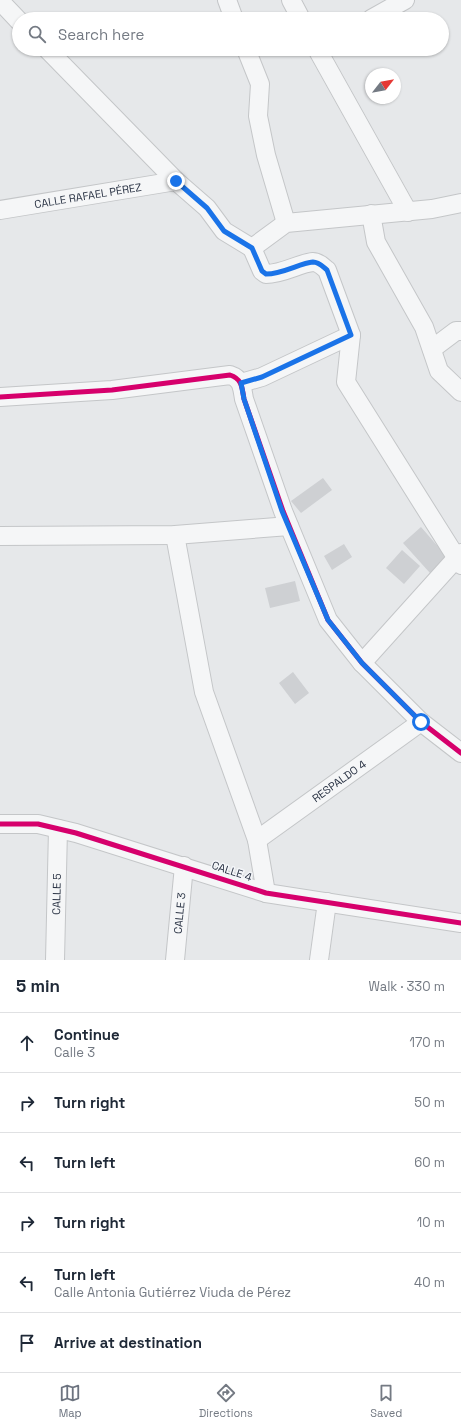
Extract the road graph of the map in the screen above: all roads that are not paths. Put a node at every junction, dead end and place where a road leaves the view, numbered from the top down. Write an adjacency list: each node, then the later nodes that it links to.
1 (227, 0): 5 (street)
2 (291, 0): 6 (street)
3 (405, 0): 7 (street)
4 (0, 1): 8 (street)
5 (231, 12)
6 (297, 12)
7 (384, 12)
8 (12, 14)
9 (53, 56): 12 (street)
10 (249, 56): 17 (street)
11 (321, 56): 15 (street)
12 (176, 181): 14 (street, CALLE RAFAEL PÉREZ); 18 (street)
13 (461, 203): 15 (street)
14 (0, 210)
15 (408, 212): 16 (street)
16 (371, 214): 17 (street); 21 (street)
17 (286, 223): 18 (street)
18 (252, 248): 20 (street)
19 (461, 331): 21 (street)
20 (351, 335): 22 (street); 28 (street)
21 (432, 349): 23 (street)
22 (242, 391): 24 (street); 25 (street)
23 (461, 392)
24 (0, 396)
25 (289, 526): 26 (street); 29 (street)
26 (175, 535): 27 (street); 34 (street)
27 (0, 536)
28 (459, 559): 29 (street)
29 (362, 663): 30 (street)
30 (421, 722): 31 (street); 34 (street, RESPALDO 4)
31 (461, 753)
32 (0, 824): 33 (street, CALLE 4)
33 (58, 829): 35 (street, CALLE 4); 39 (street, CALLE 5)
34 (257, 840): 36 (street)
35 (184, 866): 36 (street, CALLE 4); 40 (street, CALLE 3)
36 (266, 893): 37 (street, CALLE 4)
37 (327, 902): 38 (street, CALLE 4); 41 (street)
38 (461, 923)
39 (55, 960)
40 (175, 960)
41 (319, 960)

